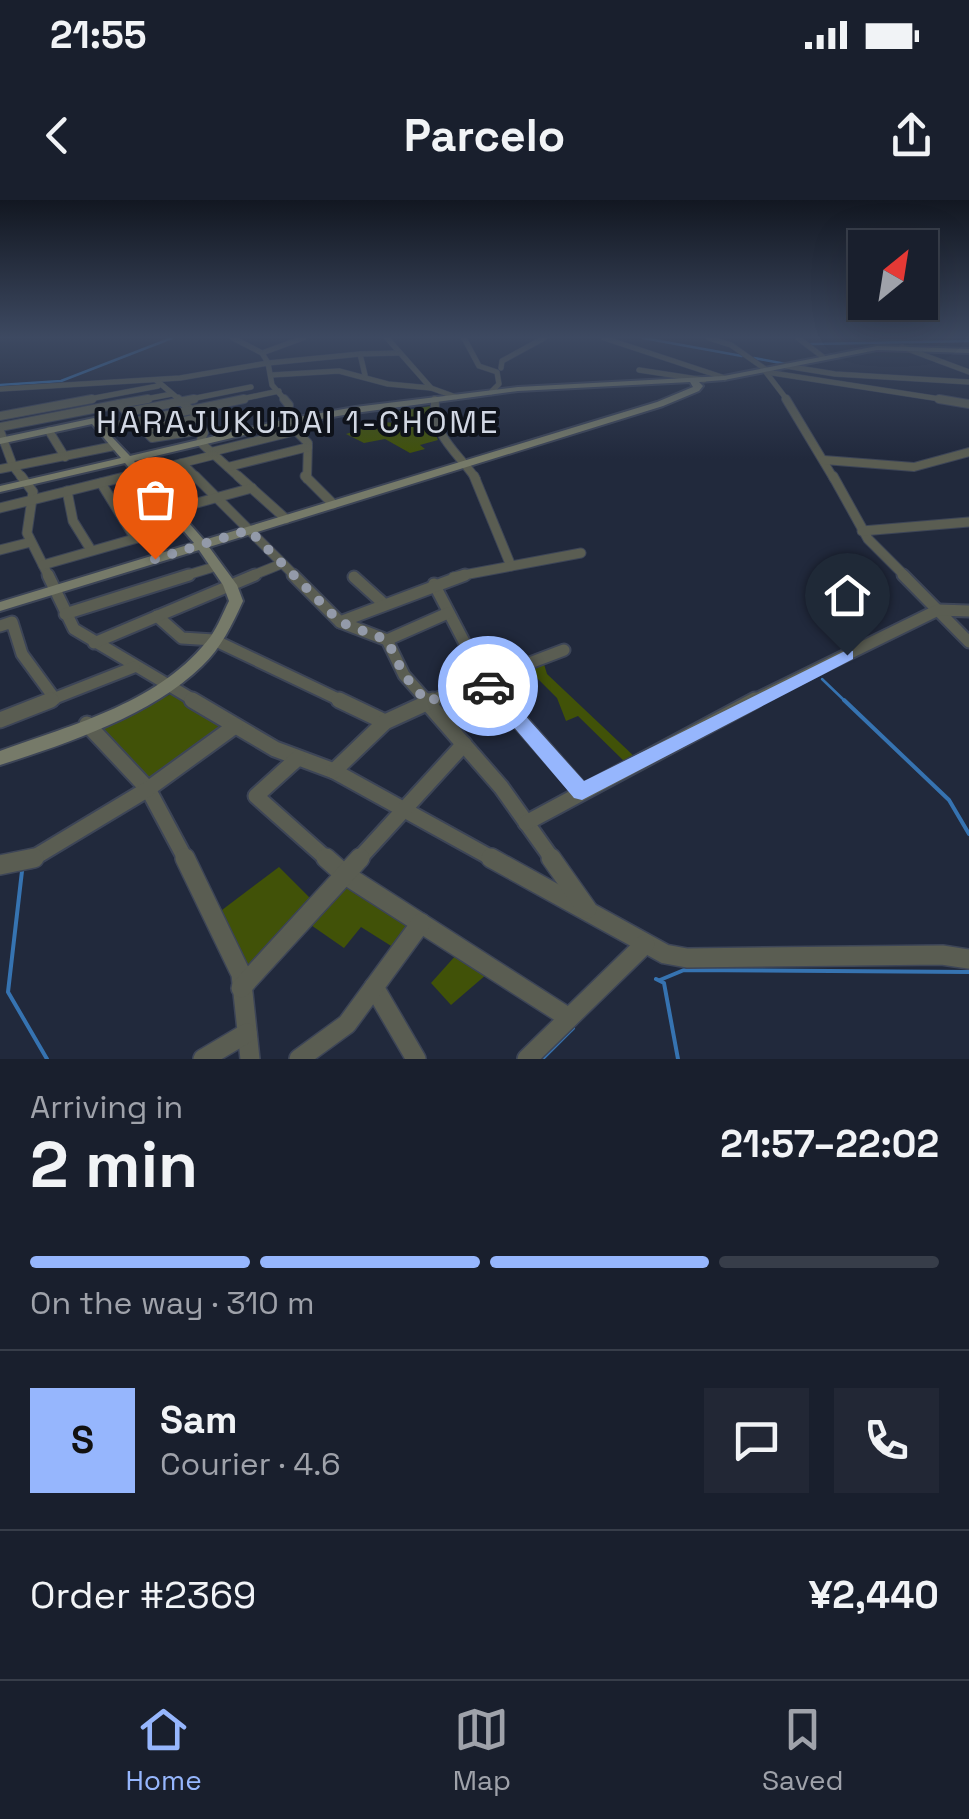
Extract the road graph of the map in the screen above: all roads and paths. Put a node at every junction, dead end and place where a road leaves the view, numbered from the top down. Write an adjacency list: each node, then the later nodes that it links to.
1 (187, 378): 15 (street)
2 (242, 378): 16 (street)
3 (272, 378): 20 (street)
4 (395, 378): 12 (street)
5 (420, 378): 18 (street)
6 (498, 378): 21 (street)
7 (687, 378): 13 (street)
8 (724, 378): 13 (street)
9 (771, 378): 49 (street)
10 (819, 378): 29 (street)
11 (902, 378): 14 (street)
12 (374, 379): 18 (street)
13 (698, 380): 21 (street); 51 (street)
14 (969, 382)
15 (159, 383): 17 (street); 22 (street); 26 (street)
16 (251, 387): 23 (street); 27 (street)
17 (20, 388): 19 (street); 30 (street)
18 (430, 388): 24 (street)
19 (0, 389)
20 (279, 392): 23 (street); 38 (street)
21 (491, 392): 24 (street)
22 (172, 394): 27 (street); 28 (street)
23 (262, 395): 32 (street)
24 (456, 397): 25 (street)
25 (435, 400): 38 (street); 51 (street)
26 (78, 401): 30 (street); 31 (street)
27 (180, 401): 32 (street); 33 (street)
28 (119, 404): 31 (street); 33 (street)
29 (969, 404)
30 (34, 410): 34 (street)
31 (86, 410): 37 (street); 44 (street)
32 (191, 410): 35 (street); 36 (street)
33 (127, 412): 36 (street)
34 (0, 416)
35 (198, 418): 40 (street); 41 (street)
36 (137, 421): 37 (street); 40 (street)
37 (97, 425): 39 (street); 42 (street)
38 (292, 426): 41 (street); 43 (street); 46 (street)
39 (48, 430): 44 (street); 47 (street)
40 (144, 430): 41 (street)
41 (202, 436): 46 (street); 48 (street)
42 (114, 446): 47 (street); 48 (street)
43 (308, 446): 52 (street); 61 (street)
44 (4, 447): 47 (street); 54 (street)
45 (969, 452): 49 (street)
46 (213, 453): 50 (street); 52 (street)
47 (65, 456)
48 (127, 460): 53 (street); 54 (street)
49 (824, 460): 68 (street)
50 (182, 463): 53 (street); 59 (street)
51 (463, 464): 61 (street); 78 (street)
52 (228, 468): 56 (street)
53 (139, 474): 55 (street); 63 (street)
54 (28, 482): 57 (street); 60 (street)
55 (101, 483): 58 (street); 69 (street)
56 (252, 488): 59 (street); 64 (street)
57 (0, 489)
58 (67, 491): 60 (street); 73 (street)
59 (216, 498): 63 (street); 67 (street)
60 (32, 500): 62 (street); 70 (street)
61 (333, 504): 64 (street)
62 (0, 508)
63 (171, 510): 66 (street)
64 (286, 519): 67 (street)
65 (969, 522): 68 (street)
66 (183, 525): 69 (street); 71 (street)
67 (249, 530): 71 (street); 76 (street)
68 (862, 531): 85 (street)
69 (135, 538): 73 (street)
70 (31, 542): 72 (street); 75 (street)
71 (201, 545): 77 (street); 82 (street)
72 (0, 550)
73 (91, 550): 75 (street)
74 (581, 553): 78 (street)
75 (42, 564): 82 (street)
76 (281, 564): 81 (street); 90 (street)
77 (217, 566): 81 (street); 87 (street)
78 (511, 566): 80 (street)
79 (354, 577): 83 (street)
80 (434, 584): 83 (street); 88 (street)
81 (232, 585): 89 (street); 92 (street)
82 (54, 590): 84 (street); 87 (street)
83 (384, 604): 90 (street)
84 (0, 607)
85 (938, 610): 86 (street); 94 (street); 111 (street)
86 (969, 610)
87 (66, 614): 95 (street)
88 (448, 614): 93 (street); 98 (street)
89 (157, 616): 92 (street); 95 (street)
90 (340, 622): 93 (street)
91 (0, 626): 100 (street)
92 (214, 640): 99 (street); 103 (street)
93 (387, 640): 101 (street)
94 (969, 642)
95 (94, 643): 97 (street)
96 (564, 650): 98 (street)
97 (134, 667): 99 (street); 100 (street)
98 (484, 680): 101 (street); 111 (street)
99 (168, 686): 104 (street); 105 (street)
100 (55, 700): 102 (street)
101 (427, 702): 103 (street); 106 (street)
102 (0, 720)
103 (384, 722): 109 (street)
104 (87, 724): 107 (street); 110 (street)
105 (235, 726): 108 (street); 110 (street)
106 (464, 744): 112 (street); 113 (street)
107 (0, 758)
108 (298, 758): 109 (street); 115 (street)
109 (334, 772): 112 (street)
110 (148, 789): 114 (street); 120 (street)
111 (582, 792): 113 (street)
112 (402, 810): 115 (street); 116 (street)
113 (526, 822): 116 (street)
114 (0, 865)
115 (344, 874): 117 (street); 120 (street)
116 (590, 914): 118 (street)
117 (422, 923): 121 (street); 122 (street)
118 (645, 944): 119 (street); 122 (street)
119 (969, 958)
120 (241, 988): 123 (street)
121 (374, 988): 126 (street); 127 (street)
122 (568, 1018): 128 (street)
123 (247, 1034): 124 (street); 125 (street)
124 (204, 1059)
125 (250, 1059)
126 (299, 1059)
127 (416, 1059)
128 (527, 1059)

